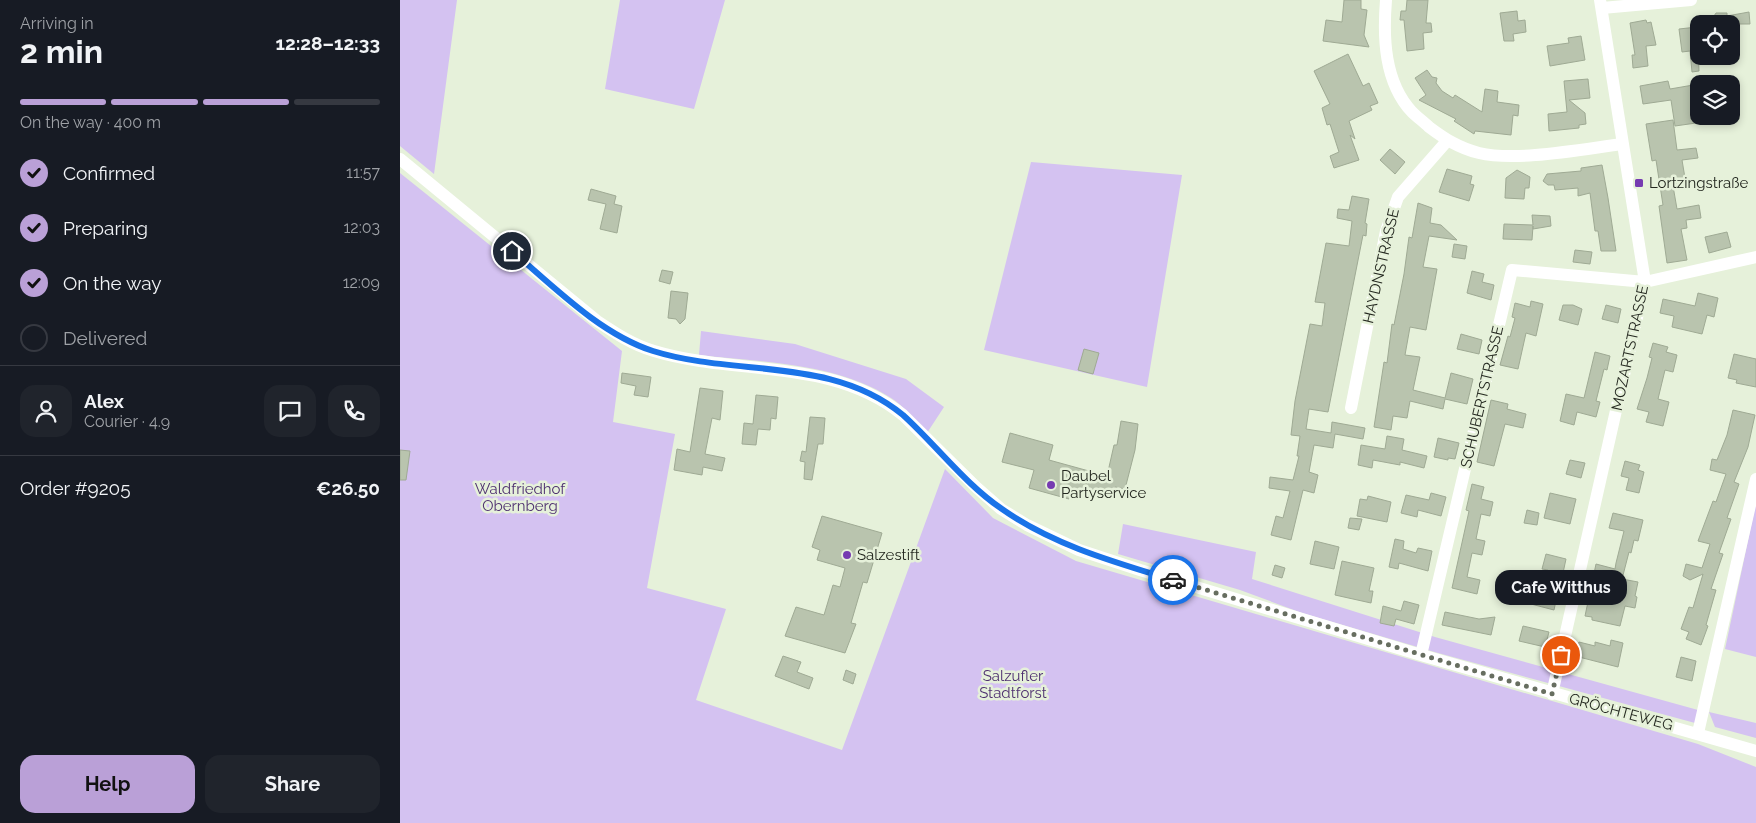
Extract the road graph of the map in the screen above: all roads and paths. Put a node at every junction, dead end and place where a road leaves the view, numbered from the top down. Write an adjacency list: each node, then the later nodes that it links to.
1 (1386, 0): 4 (street)
2 (1691, 0): 3 (street)
3 (1601, 4): 5 (street, MOZARTSTRASSE)
4 (1447, 141): 5 (street); 9 (street, HAYDNSTRASSE)
5 (1623, 144): 8 (street, MOZARTSTRASSE)
6 (400, 159): 11 (street, GRÖCHTEWEG)
7 (1756, 257): 8 (street)
8 (1645, 282): 11 (street, SCHUBERTSTRASSE); 12 (street, MOZARTSTRASSE)
9 (1351, 408)
10 (1756, 478): 13 (street)
11 (1421, 655): 12 (street, GRÖCHTEWEG)
12 (1552, 694): 13 (street, GRÖCHTEWEG)
13 (1698, 733): 14 (street, GRÖCHTEWEG)
14 (1756, 751)

